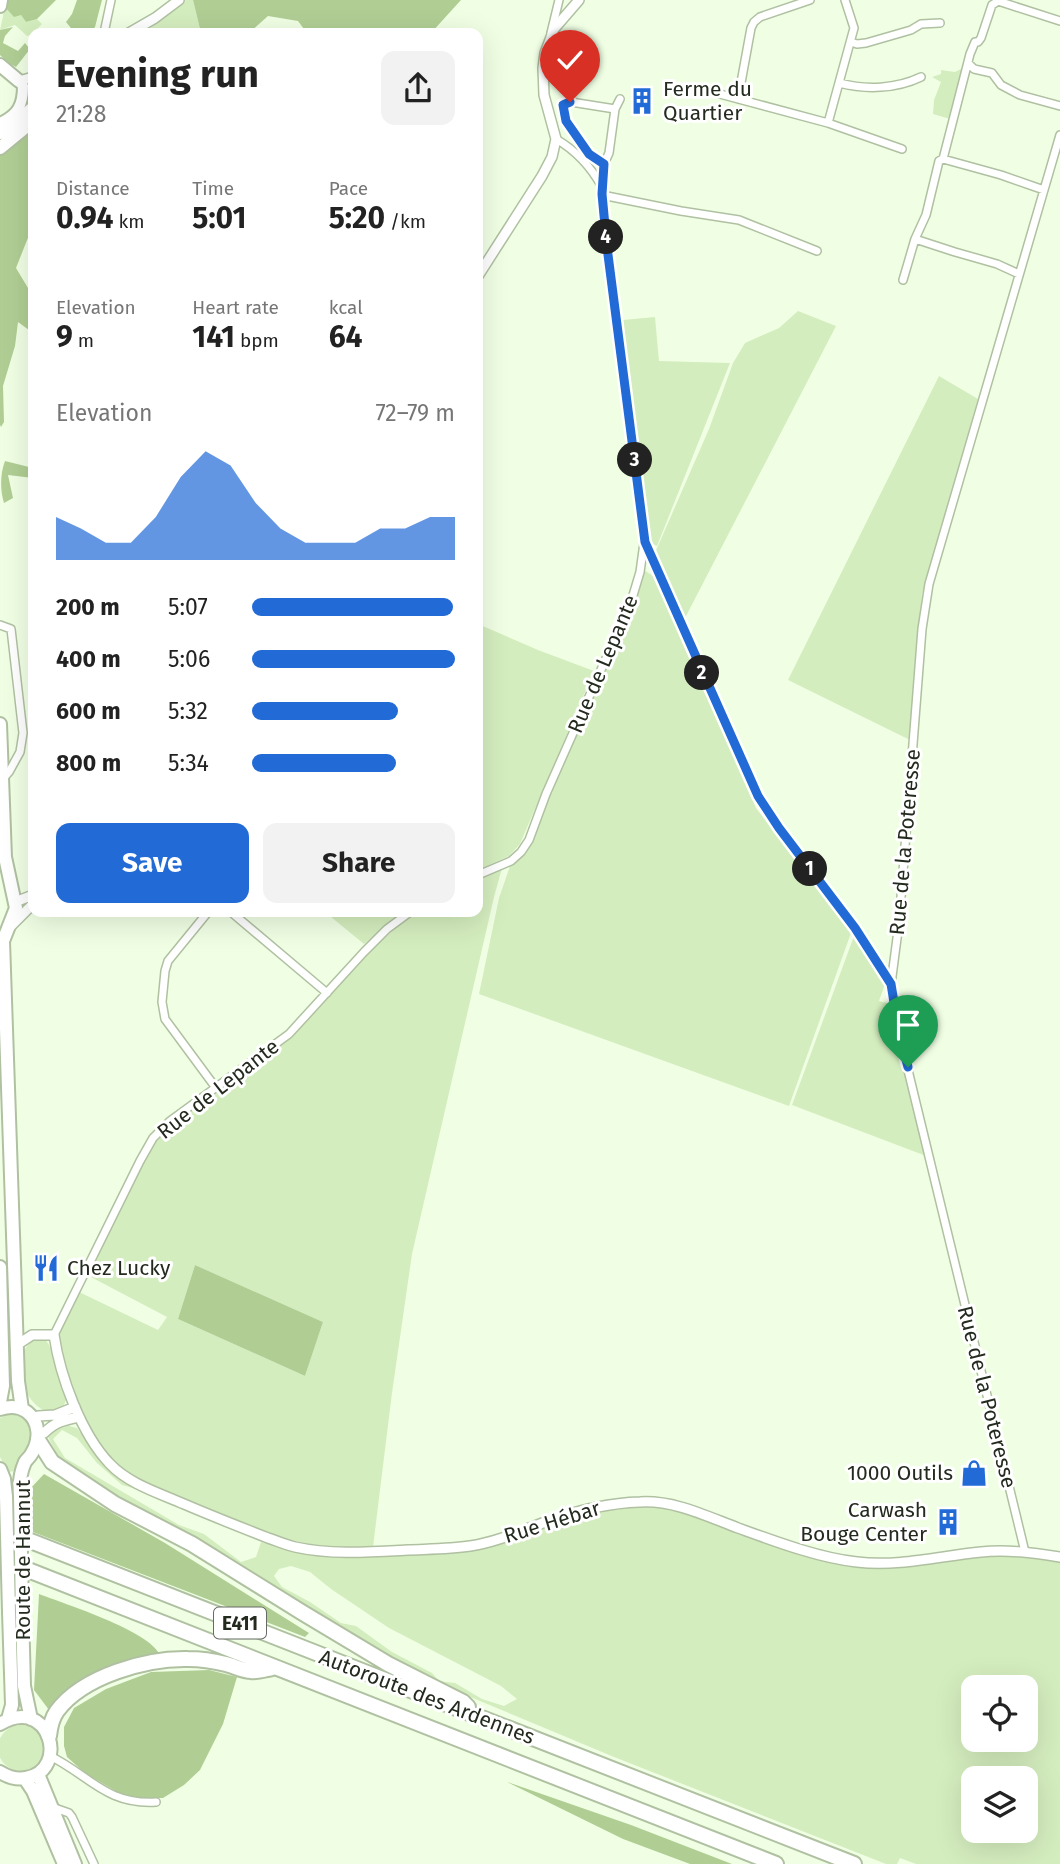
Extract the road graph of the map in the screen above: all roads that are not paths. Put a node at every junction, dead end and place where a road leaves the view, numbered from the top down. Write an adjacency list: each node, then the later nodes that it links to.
1 (2, 0): 8 (main road)
2 (111, 0): 12 (street)
3 (179, 0): 9 (street)
4 (559, 0): 15 (street)
5 (579, 0): 15 (street)
6 (810, 0): 25 (street)
7 (845, 0): 16 (street)
8 (0, 6)
9 (155, 18): 13 (street); 14 (street)
10 (1060, 21): 17 (street)
11 (940, 23): 16 (street)
12 (105, 28)
13 (138, 28)
14 (147, 28)
15 (551, 34): 33 (street)
16 (851, 42): 21 (street)
17 (969, 64): 26 (street); 36 (street)
18 (0, 65): 22 (main road)
19 (0, 75): 22 (main road)
20 (921, 77): 21 (street)
21 (839, 83): 29 (street)
22 (25, 85): 30 (main road)
23 (705, 90): 25 (street)
24 (620, 99): 27 (street)
25 (738, 99): 29 (street)
26 (1060, 106)
27 (615, 109): 37 (street); 37 (street)
28 (28, 111): 30 (main road)
29 (828, 123): 35 (street)
30 (2, 125)
31 (28, 125): 34 (main road)
32 (1060, 135): 38 (street, Rue de la Poteresse)
33 (556, 139): 39 (street); 42 (street)
34 (0, 148)
35 (902, 149)
36 (943, 159): 38 (street); 40 (street)
37 (604, 164): 39 (street)
38 (1044, 190): 43 (street, Rue de la Poteresse)
39 (602, 191): 41 (street); 45 (street)
40 (915, 239): 43 (street); 44 (street)
41 (817, 251)
42 (483, 268)
43 (1019, 274): 57 (street, Rue de la Poteresse)
44 (904, 280)
45 (645, 542): 49 (street, Rue de Lepante); 57 (street)
46 (0, 625): 48 (street)
47 (0, 724): 48 (main road)
48 (2, 781): 56 (main road)
49 (483, 873)
50 (0, 896): 56 (main road)
51 (28, 901): 56 (street)
52 (28, 908): 56 (street)
53 (204, 917): 59 (street)
54 (237, 917): 58 (street)
55 (404, 917): 58 (street, Rue de Lepante)
56 (9, 922): 62 (main road)
57 (891, 984): 74 (street, Rue de la Poteresse)
58 (327, 993): 59 (street, Rue de Lepante)
59 (216, 1088): 61 (street, Rue de Lepante)
60 (0, 1267): 64 (main road)
61 (54, 1335): 62 (street); 65 (street)
62 (17, 1345): 63 (main road)
63 (19, 1391): 67 (main road); 68 (main road)
64 (0, 1402)
65 (75, 1407): 68 (street); 69 (street)
66 (0, 1409): 67 (main road)
67 (22, 1409): 70 (main road)
68 (38, 1416): 70 (main road)
69 (79, 1417): 70 (street); 74 (street, Rue Hébar)
70 (41, 1437): 72 (main road, Route de Hannut); 79 (highway)
71 (0, 1469): 72 (main road)
72 (13, 1496): 77 (main road, Route de Hannut, bridge)
73 (0, 1529): 79 (highway, Autoroute des Ardennes / E411)
74 (1025, 1552): 75 (street, Rue Hébar)
75 (1060, 1557)
76 (0, 1559): 78 (highway, Autoroute des Ardennes / E411)
77 (16, 1612): 80 (main road, Route de Hannut); 81 (main road, Route de Hannut)
78 (275, 1667): 82 (highway); 91 (highway, Autoroute des Ardennes / E411)
79 (479, 1718): 92 (highway, Autoroute des Ardennes / E411)
80 (32, 1719): 81 (main road, Route de Hannut); 82 (main road, Route de Hannut)
81 (4, 1722)
82 (48, 1736): 83 (main road)
83 (50, 1756): 85 (main road); 86 (street)
84 (0, 1772): 85 (main road)
85 (31, 1776): 87 (main road); 88 (main road)
86 (156, 1802)
87 (51, 1807): 89 (main road); 90 (street)
88 (64, 1864)
89 (75, 1864)
90 (94, 1864)
91 (776, 1864)
92 (854, 1864)

